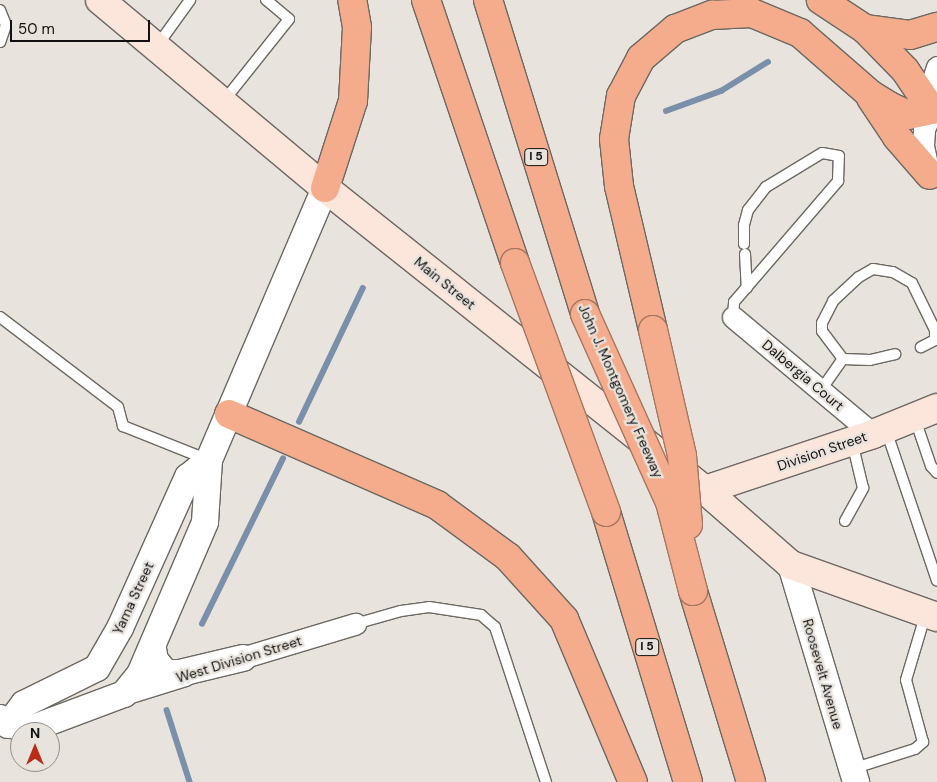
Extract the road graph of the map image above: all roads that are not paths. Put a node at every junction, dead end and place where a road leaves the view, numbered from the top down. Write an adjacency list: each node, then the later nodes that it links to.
1 (100, 0): 12 (main road, Main Street)
2 (190, 0): 12 (lane)
3 (266, 0): 16 (lane)
4 (352, 0): 18 (highway)
5 (426, 0): 46 (highway, I 5, bridge)
6 (488, 0): 36 (highway, John J. Montgomery Freeway / I 5, bridge)
7 (820, 0): 10 (highway)
8 (0, 10): 11 (lane)
9 (937, 27): 10 (highway)
10 (865, 29): 15 (highway)
11 (0, 42)
12 (156, 47): 16 (main road, Main Street)
13 (937, 67): 15 (street)
14 (870, 94): 15 (highway); 17 (highway); 36 (highway, bridge)
15 (935, 101): 17 (street)
16 (222, 102): 18 (main road, Main Street)
17 (930, 174)
18 (325, 188): 28 (street, Yama Street); 32 (main road, Main Street)
19 (746, 288): 19 (lane); 21 (lane)
20 (0, 316): 30 (lane)
21 (733, 317): 26 (street, Dalbergia Court)
22 (936, 342): 23 (lane); 25 (lane)
23 (921, 347)
24 (895, 354): 25 (lane)
25 (843, 359): 26 (lane)
26 (820, 390): 29 (street, Dalbergia Court)
27 (925, 411): 29 (main road, Division Street); 31 (lane)
28 (229, 414): 30 (street, Yama Street); 45 (highway)
29 (870, 434): 32 (main road, Division Street); 33 (lane); 35 (lane)
30 (209, 460): 39 (street, Yama Street); 42 (street, Yama Street)
31 (937, 473)
32 (705, 490): 34 (main road, Main Street)
33 (845, 521)
34 (791, 565): 37 (main road); 43 (street, Roosevelt Avenue)
35 (936, 578)
36 (693, 591): 47 (highway, John J. Montgomery Freeway / I 5)
37 (931, 615): 43 (lane)
38 (355, 624): 40 (street, West Division Street); 44 (lane)
39 (153, 649): 40 (street); 41 (street, Yama Street)
40 (243, 658): 41 (street, West Division Street)
41 (124, 694): 42 (street)
42 (3, 726)
43 (853, 776)
44 (546, 782)
45 (633, 782)
46 (688, 782)
47 (751, 782)

